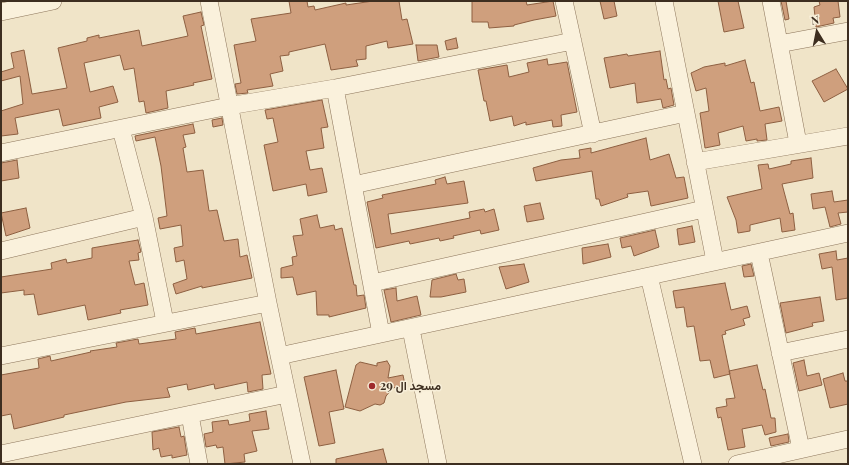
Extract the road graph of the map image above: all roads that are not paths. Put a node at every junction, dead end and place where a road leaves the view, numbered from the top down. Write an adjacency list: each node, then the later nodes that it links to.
1 (53, 1): 6 (street)
2 (209, 1): 11 (street)
3 (564, 1): 8 (street)
4 (664, 1): 12 (street)
5 (771, 1): 9 (street)
6 (1, 12)
7 (848, 31): 9 (street)
8 (573, 41): 10 (street); 14 (street)
9 (779, 44): 16 (street)
10 (335, 88): 11 (street); 19 (street)
11 (229, 106): 13 (street); 28 (street)
12 (686, 113): 14 (street); 18 (street)
13 (122, 129): 17 (street); 21 (street)
14 (593, 134): 19 (street)
15 (848, 136): 16 (street)
16 (798, 143): 18 (street)
17 (1, 153)
18 (695, 162): 20 (street)
19 (353, 184): 27 (street)
20 (704, 209): 25 (street); 27 (street)
21 (144, 217): 23 (street); 29 (street)
22 (848, 233): 24 (street)
23 (1, 252)
24 (759, 253): 25 (street); 33 (street)
25 (715, 262): 26 (street)
26 (649, 276): 30 (street); 44 (street)
27 (372, 283): 31 (street)
28 (268, 303): 29 (street); 35 (street)
29 (165, 322): 34 (street)
30 (411, 329): 31 (street); 43 (street)
31 (381, 334): 35 (street)
32 (848, 339): 33 (street)
33 (780, 353): 39 (street)
34 (1, 356)
35 (279, 356): 36 (street)
36 (287, 394): 37 (street); 42 (street)
37 (190, 415): 40 (street); 41 (street)
38 (848, 439): 39 (street)
39 (801, 449): 45 (street)
40 (1, 454)
41 (199, 464)
42 (302, 464)
43 (438, 464)
44 (693, 464)
45 (737, 464)

